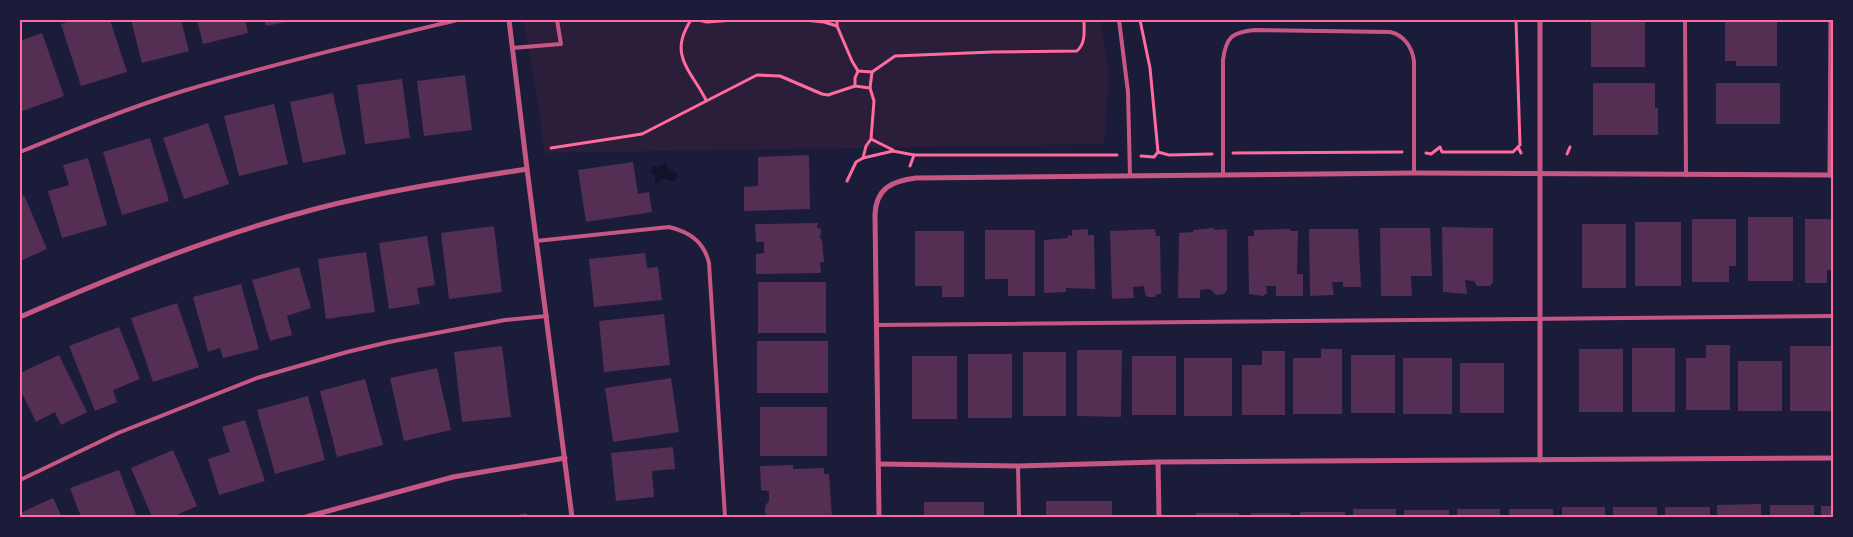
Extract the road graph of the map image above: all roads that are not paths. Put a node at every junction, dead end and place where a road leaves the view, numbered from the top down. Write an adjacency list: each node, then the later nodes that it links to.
1 (458, 20): 10 (lane)
2 (509, 20): 9 (street)
3 (557, 20): 9 (lane)
4 (1119, 20): 17 (lane)
5 (1540, 20): 13 (street)
6 (1685, 20): 15 (lane)
7 (1831, 20): 8 (street)
8 (1832, 28): 16 (street)
9 (512, 48): 11 (street)
10 (20, 152)
11 (527, 169): 18 (street); 21 (street)
12 (1414, 173): 13 (street); 14 (street); 14 (lane)
13 (1539, 174): 15 (street); 22 (street)
14 (1223, 175): 17 (street)
15 (1686, 175): 16 (street)
16 (1832, 175)
17 (1130, 176): 23 (street)
18 (536, 241): 19 (street); 33 (lane)
19 (547, 316): 24 (street); 30 (lane)
20 (1833, 316): 22 (lane)
21 (20, 317)
22 (1540, 317): 23 (lane); 26 (street)
23 (876, 324): 28 (street)
24 (565, 458): 31 (street); 32 (street)
25 (1833, 458): 26 (street)
26 (1540, 460): 27 (street)
27 (1158, 462): 29 (street); 36 (street)
28 (879, 464): 29 (street); 34 (street)
29 (1018, 466): 35 (lane)
30 (20, 480)
31 (306, 517)
32 (572, 517)
33 (725, 517)
34 (879, 517)
35 (1019, 517)
36 (1159, 517)

